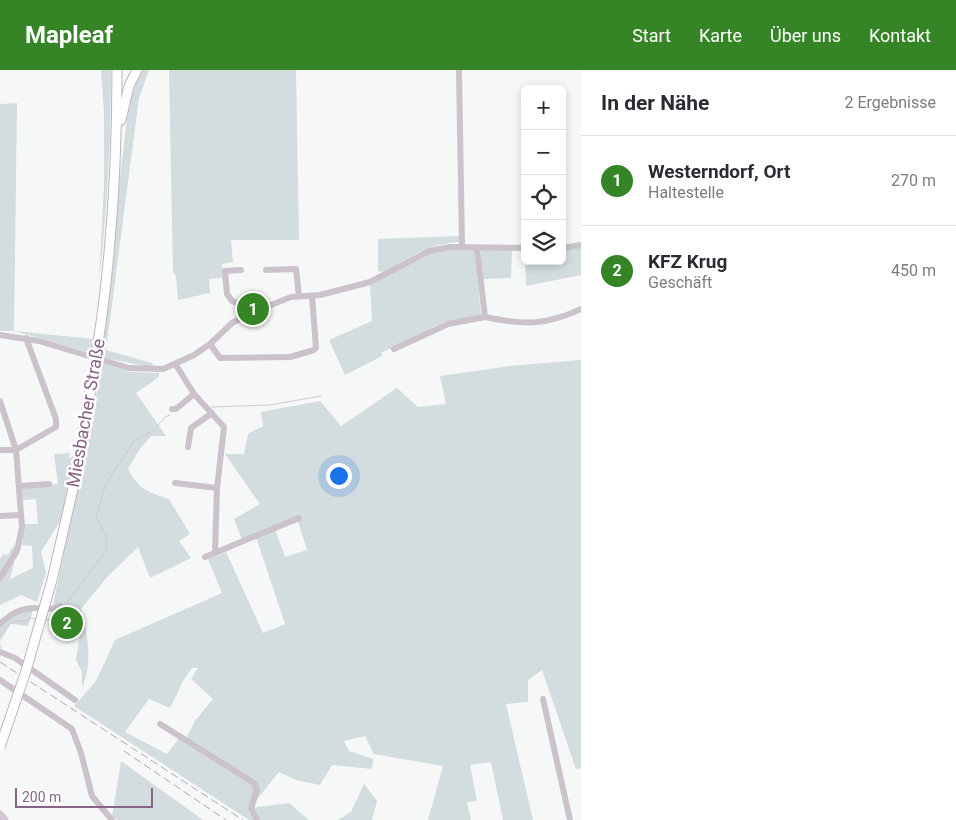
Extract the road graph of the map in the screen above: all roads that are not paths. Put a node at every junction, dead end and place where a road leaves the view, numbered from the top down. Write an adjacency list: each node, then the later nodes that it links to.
1 (116, 70): 4 (main road, Miesbacher Straße)
2 (137, 70): 4 (main road)
3 (460, 70): 5 (street)
4 (117, 150): 46 (main road, Miesbacher Straße, bridge)
5 (462, 246): 7 (street); 13 (street)
6 (581, 246): 9 (street)
7 (477, 248): 8 (street); 16 (street)
8 (521, 248)
9 (566, 248)
10 (241, 270): 15 (street)
11 (266, 270): 12 (street)
12 (299, 296): 13 (street); 15 (street)
13 (312, 296): 19 (street)
14 (581, 309): 16 (street)
15 (246, 315): 19 (street)
16 (484, 317): 20 (street)
17 (0, 335): 18 (street)
18 (26, 338): 21 (street); 28 (street)
19 (210, 344): 21 (street)
20 (394, 349)
21 (176, 365): 22 (street)
22 (194, 394): 24 (street); 25 (street)
23 (0, 401): 28 (street)
24 (172, 409)
25 (212, 414): 26 (street); 32 (street)
26 (188, 446)
27 (0, 450): 28 (street)
28 (16, 450): 31 (street)
29 (175, 483): 32 (street)
30 (48, 484): 31 (street)
31 (20, 486): 33 (street)
32 (217, 488): 36 (street)
33 (21, 515): 34 (street); 38 (street)
34 (0, 516)
35 (299, 518): 36 (street)
36 (215, 552): 37 (street)
37 (205, 557)
38 (0, 578)
39 (60, 606): 40 (street)
40 (0, 624)
41 (0, 653): 44 (street)
42 (0, 680): 47 (street)
43 (543, 699): 49 (street)
44 (75, 700)
45 (160, 724): 48 (street)
46 (0, 747)
47 (112, 820)
48 (257, 820)
49 (570, 820)

